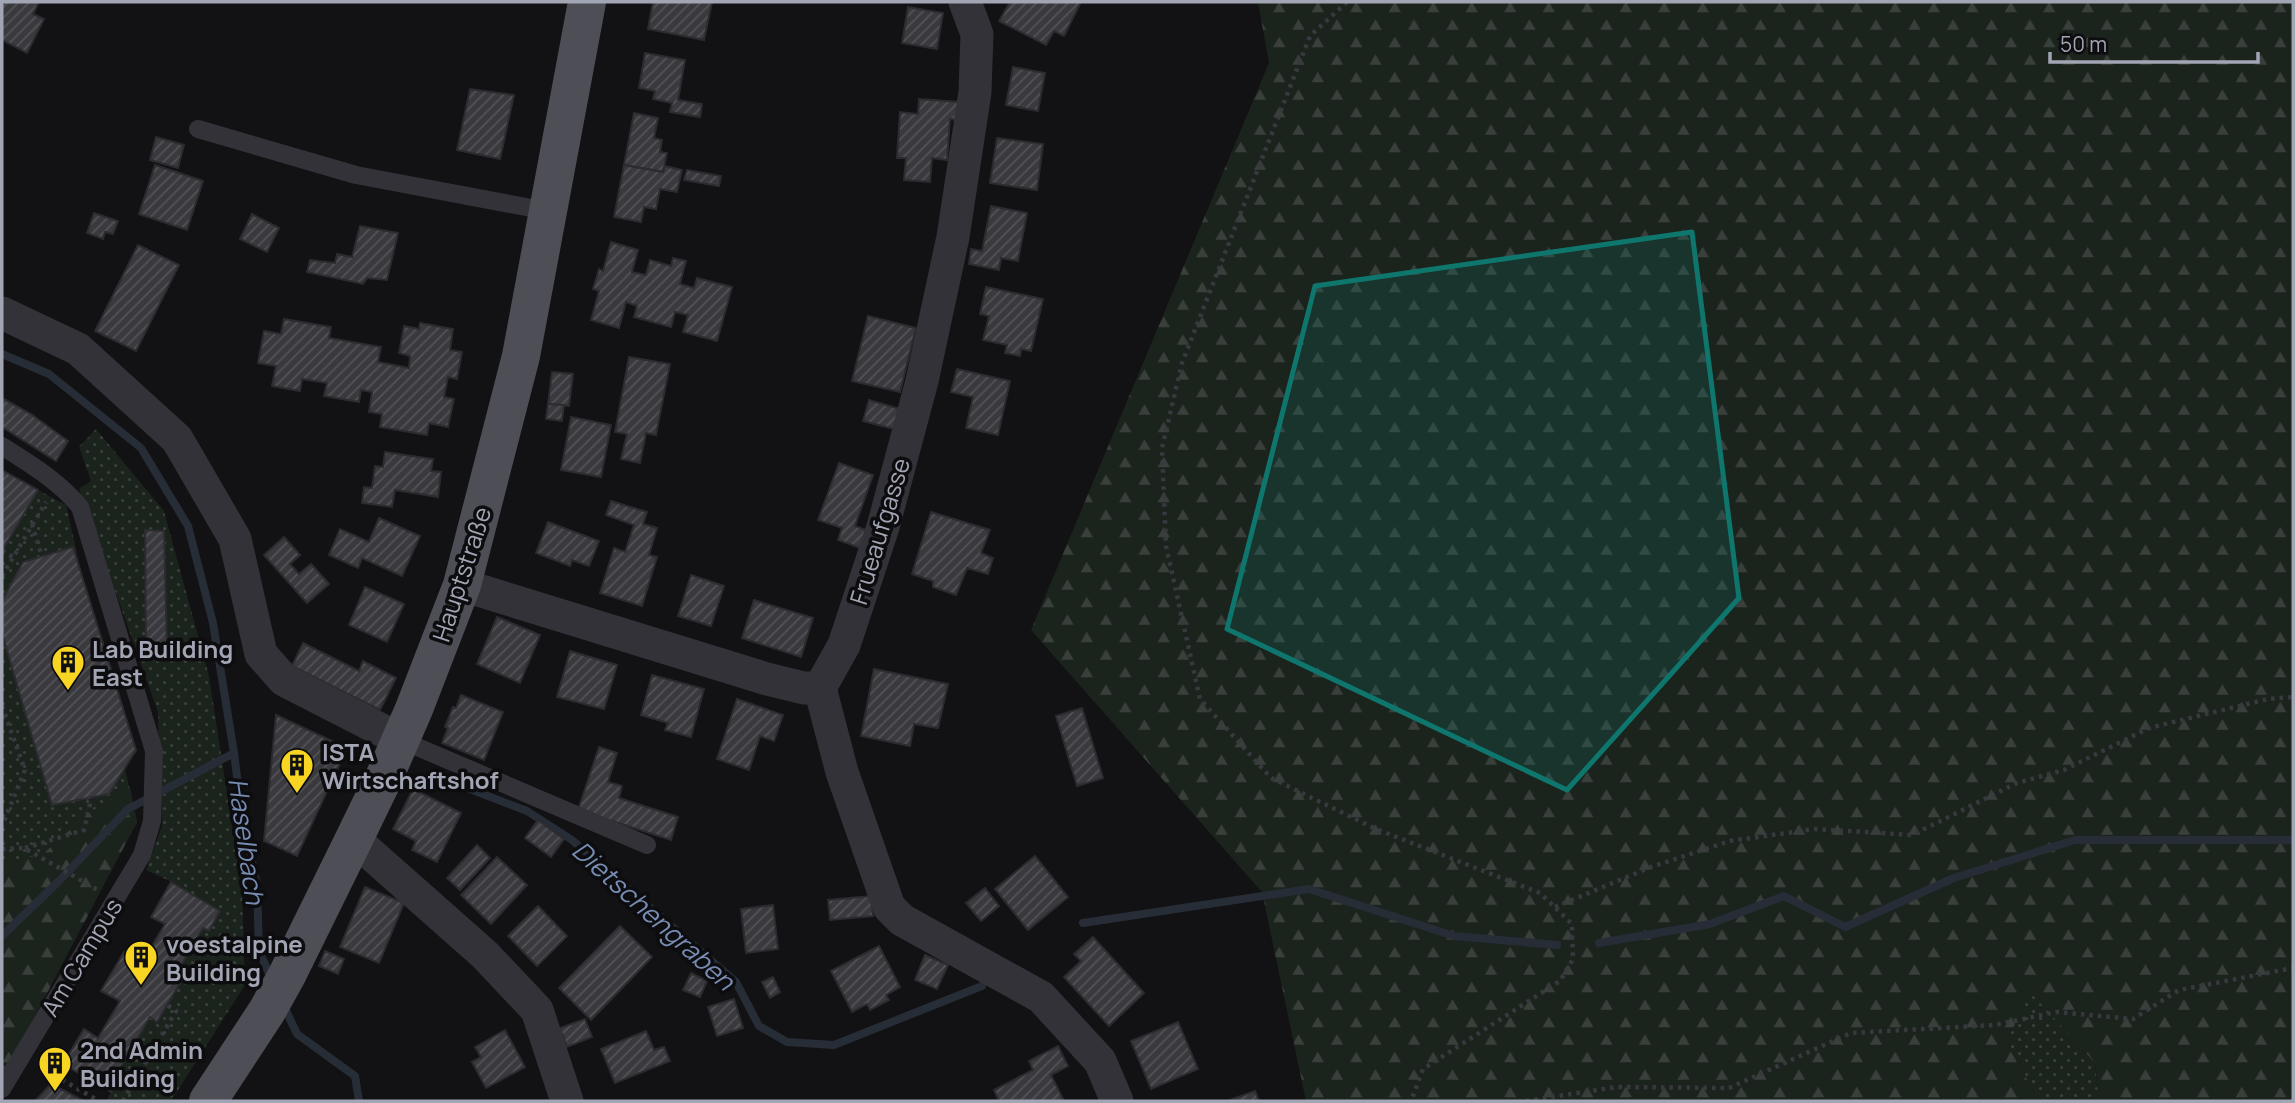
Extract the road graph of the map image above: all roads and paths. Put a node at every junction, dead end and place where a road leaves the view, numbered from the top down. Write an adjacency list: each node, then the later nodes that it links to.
1 (587, 2): 5 (main road, Hauptstraße)
2 (965, 2): 15 (street, Frueaufgasse)
3 (1347, 2): 26 (path)
4 (198, 129): 5 (lane)
5 (547, 211): 14 (main road, Hauptstraße)
6 (2, 313): 18 (street)
7 (2, 446): 8 (lane)
8 (57, 483): 9 (path); 29 (lane, Am Campus)
9 (32, 524): 11 (path); 12 (path)
10 (2, 551): 12 (path)
11 (42, 556)
12 (13, 557): 13 (path)
13 (2, 576)
14 (462, 585): 15 (street); 18 (main road, Hauptstraße)
15 (820, 688): 35 (street)
16 (2293, 697): 26 (path)
17 (2, 706): 20 (path)
18 (401, 740): 21 (main road, Hauptstraße); 22 (lane)
19 (88, 798): 23 (path)
20 (2, 826)
21 (354, 839): 33 (main road, Hauptstraße); 34 (street)
22 (647, 845)
23 (24, 848): 24 (path); 25 (path)
24 (2, 849)
25 (75, 876)
26 (1555, 907): 36 (path)
27 (2293, 968): 37 (path)
28 (167, 1005): 32 (path)
29 (22, 1056): 30 (lane, Am Campus); 31 (path)
30 (2, 1089)
31 (99, 1101)
32 (123, 1101)
33 (208, 1101)
34 (567, 1101)
35 (1118, 1101)
36 (1411, 1101)
37 (1526, 1101)

